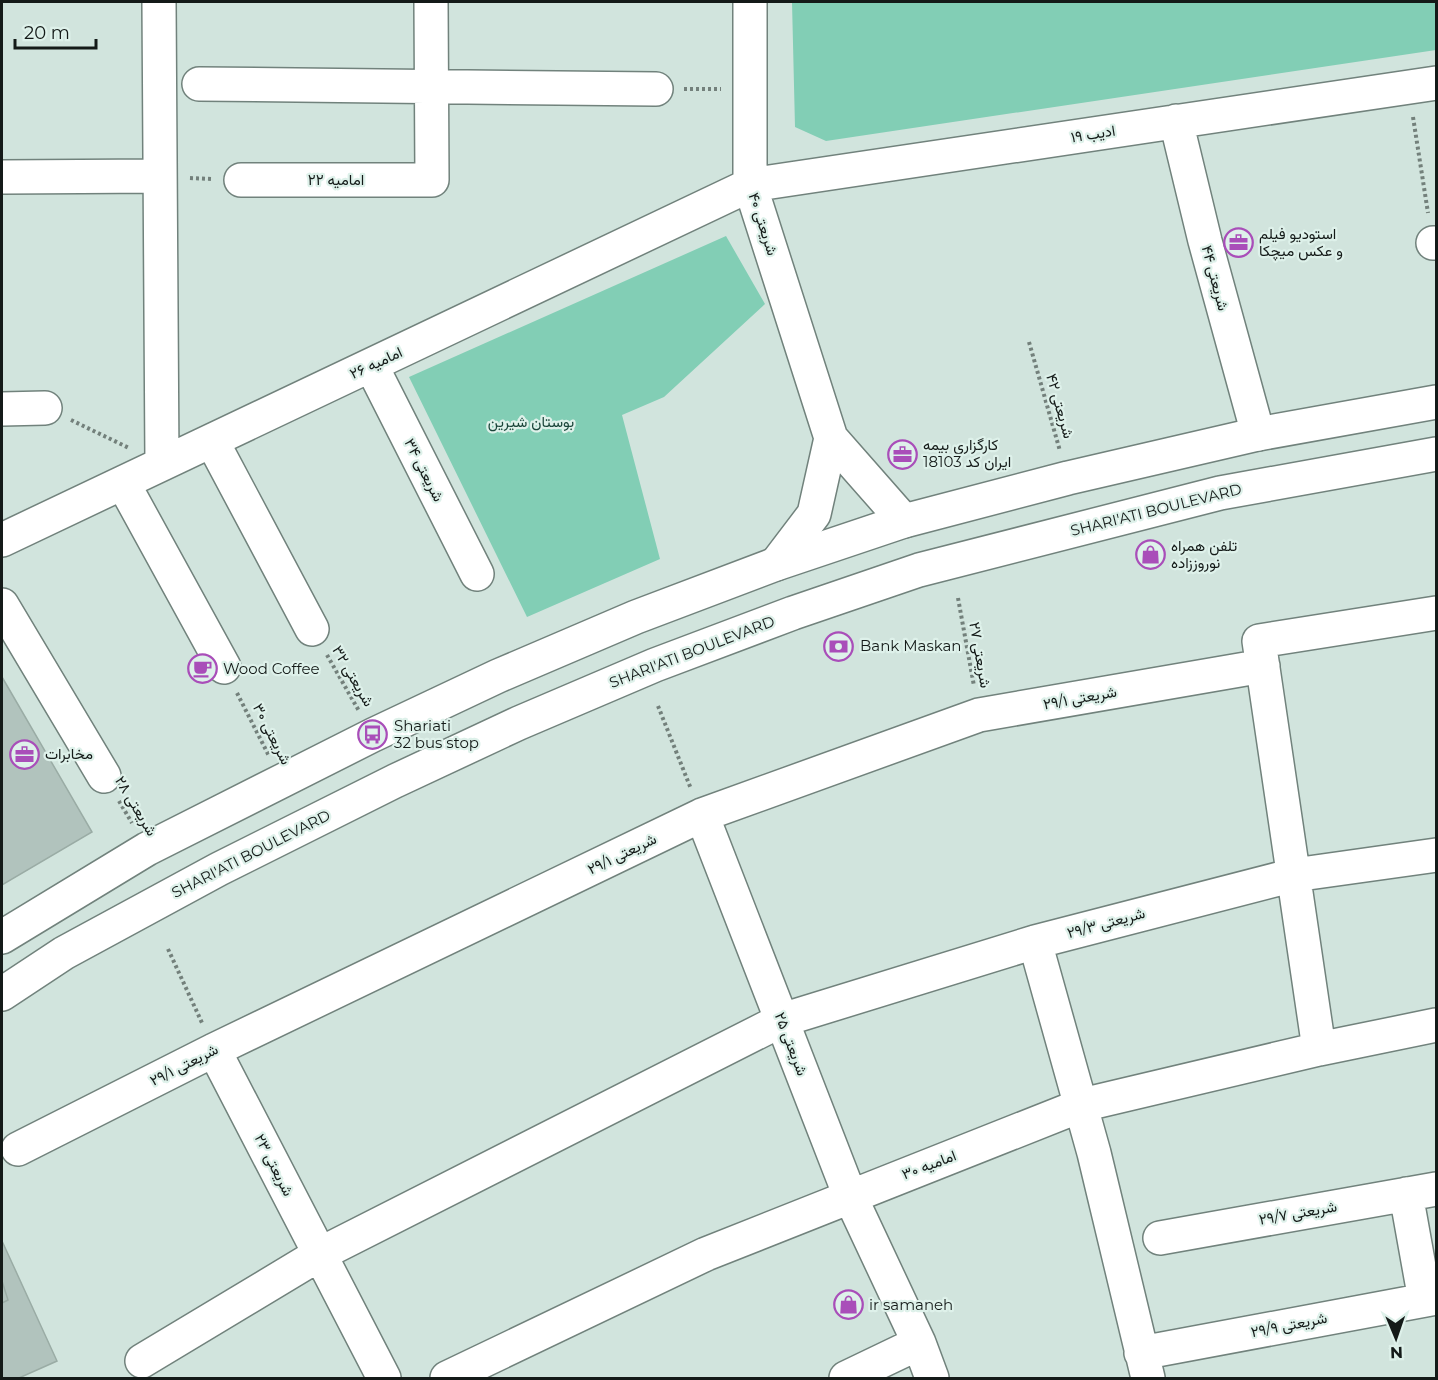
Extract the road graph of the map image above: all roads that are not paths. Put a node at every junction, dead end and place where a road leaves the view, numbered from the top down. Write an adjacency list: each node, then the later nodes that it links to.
1 (159, 2): 9 (street)
2 (431, 2): 6 (street)
3 (750, 2): 12 (street, شریعتی ۴۰)
4 (199, 84): 6 (street)
5 (1422, 85): 8 (street, ادیب ۱۹)
6 (431, 87): 7 (street); 11 (street, امامیه ۲۲)
7 (656, 89)
8 (1176, 122): 12 (street, ادیب ۱۹); 17 (street, شریعتی ۴۴)
9 (159, 176): 10 (street); 21 (street)
10 (2, 177)
11 (241, 180)
12 (750, 185): 13 (street, امامیه ۲۶); 18 (street, شریعتی ۴۰)
13 (370, 366): 19 (street, امامیه ۲۶); 26 (street, شریعتی ۳۴)
14 (1437, 402): 17 (street)
15 (45, 408): 16 (street)
16 (2, 409)
17 (1258, 434): 23 (street)
18 (831, 438): 23 (street, شریعتی ۴۰); 25 (street)
19 (212, 441): 21 (street, امامیه ۲۶); 29 (street)
20 (1437, 454): 38 (street, SHARI'ATI BOULEVARD)
21 (162, 464): 22 (street, امامیه ۲۶)
22 (123, 483): 24 (street, امامیه ۲۶); 31 (street)
23 (904, 521): 25 (street)
24 (2, 540)
25 (776, 564): 36 (street)
26 (477, 574)
27 (2, 605): 32 (street)
28 (1437, 613): 30 (street, شریعتی ۲۹/۱)
29 (312, 629)
30 (1261, 653): 33 (street, شریعتی ۲۹/۱); 35 (street)
31 (224, 667)
32 (104, 776)
33 (702, 816): 39 (street, شریعتی ۲۵); 42 (street, شریعتی ۲۹/۱)
34 (1437, 855): 35 (street, شریعتی ۲۹/۳)
35 (1294, 875): 37 (street, شریعتی ۲۹/۳); 41 (street)
36 (2, 937)
37 (1035, 942): 39 (street, شریعتی ۲۹/۳); 43 (street)
38 (2, 994)
39 (782, 1020): 46 (street, شریعتی ۲۵); 48 (street, شریعتی ۲۹/۳)
40 (1437, 1025): 41 (street, امامیه ۳۰)
41 (1319, 1049): 43 (street, امامیه ۳۰)
42 (214, 1050): 44 (street, شریعتی ۲۹/۱); 48 (street, شریعتی ۲۳)
43 (1082, 1105): 46 (street, امامیه ۳۰); 52 (street)
44 (18, 1149)
45 (1421, 1192): 47 (street, شریعتی ۲۹/۷); 49 (street)
46 (850, 1196): 50 (street, شریعتی ۲۵); 54 (street, امامیه ۳۰)
47 (1160, 1238)
48 (320, 1254): 51 (street, شریعتی ۲۹/۳); 53 (street, شریعتی ۲۳)
49 (1431, 1299): 52 (street, شریعتی ۲۹/۹)
50 (919, 1343): 55 (street); 56 (street, شریعتی ۲۵)
51 (142, 1361)
52 (1145, 1366)
53 (384, 1378)
54 (447, 1378)
55 (846, 1378)
56 (932, 1378)

